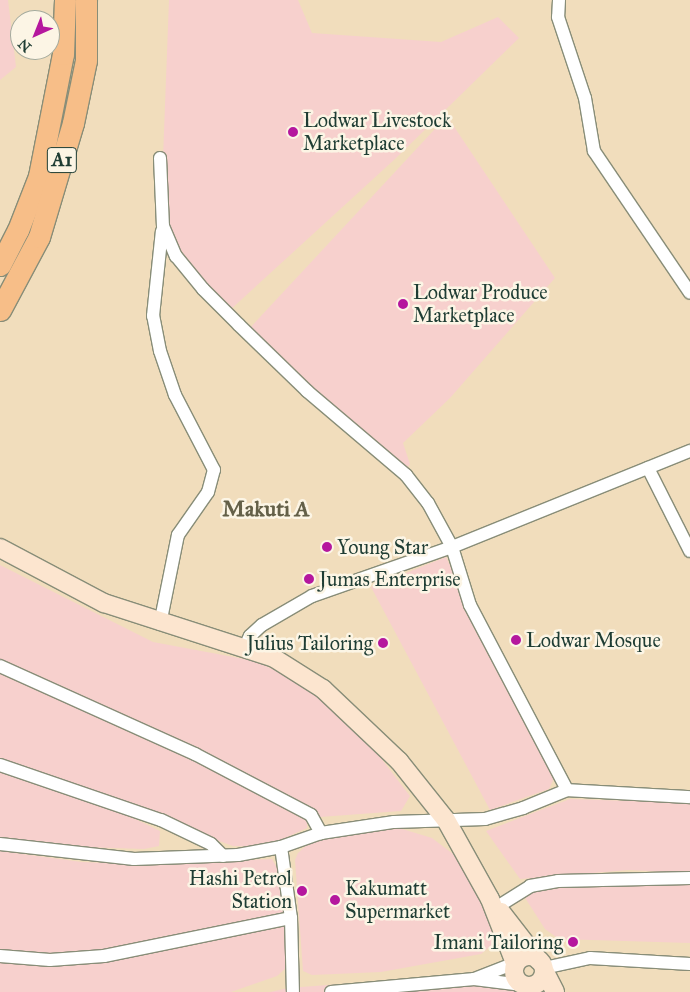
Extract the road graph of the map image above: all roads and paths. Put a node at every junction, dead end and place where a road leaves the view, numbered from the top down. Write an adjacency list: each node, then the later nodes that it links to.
1 (65, 0): 6 (highway, A1)
2 (86, 0): 8 (highway, A1)
3 (559, 0): 7 (street)
4 (160, 158): 5 (street)
5 (162, 226): 11 (street); 14 (street)
6 (0, 265)
7 (690, 293)
8 (0, 310)
9 (690, 452): 10 (street)
10 (648, 468): 11 (street); 13 (street)
11 (452, 547): 15 (street); 18 (street)
12 (0, 548): 14 (main road)
13 (690, 551)
14 (160, 624): 15 (main road)
15 (245, 647): 20 (main road)
16 (0, 666): 21 (street)
17 (0, 765): 24 (street)
18 (567, 790): 19 (street); 20 (street)
19 (690, 797)
20 (446, 820): 21 (street); 26 (main road)
21 (321, 833): 23 (street)
22 (0, 844): 24 (street)
23 (281, 847): 24 (street); 27 (street)
24 (223, 856)
25 (690, 878): 26 (street)
26 (493, 903): 29 (main road); 31 (main road)
27 (291, 918): 28 (street); 34 (street)
28 (0, 956)
29 (515, 963): 31 (main road); 32 (street); 33 (main road)
30 (690, 964): 31 (street)
31 (543, 967): 33 (main road); 36 (main road)
32 (474, 979): 33 (street); 35 (street)
33 (530, 988)
34 (293, 992)
35 (331, 992)
36 (555, 992)

